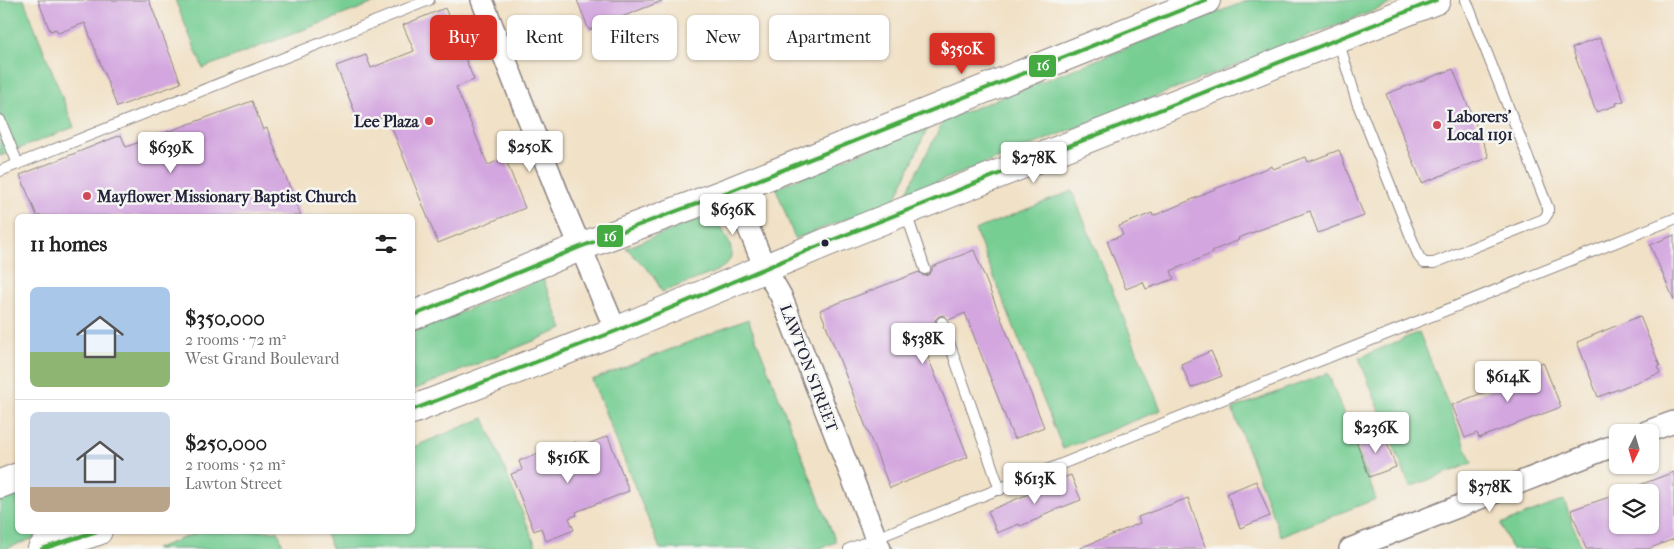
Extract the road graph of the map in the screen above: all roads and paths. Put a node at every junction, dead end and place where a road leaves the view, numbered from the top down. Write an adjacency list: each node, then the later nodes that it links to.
1 (428, 0): 8 (lane)
2 (482, 0): 13 (street)
3 (1206, 0): 10 (main road)
4 (1436, 0): 6 (main road)
5 (1466, 0): 6 (lane)
6 (1338, 39): 11 (main road)
7 (0, 120): 8 (lane)
8 (18, 164): 9 (lane)
9 (0, 171)
10 (733, 190): 13 (main road); 14 (street, LAWTON STREET)
11 (906, 212): 14 (main road); 15 (lane)
12 (1674, 219): 25 (lane)
13 (580, 247): 16 (main road); 18 (street)
14 (765, 268): 18 (main road); 27 (street, LAWTON STREET)
15 (924, 270)
16 (415, 315)
17 (942, 322): 25 (lane)
18 (616, 331): 19 (main road)
19 (415, 409)
20 (1674, 422): 21 (street)
21 (1659, 427)
22 (1609, 448): 30 (street)
23 (15, 478): 24 (main road)
24 (0, 484)
25 (1000, 490): 27 (lane)
26 (89, 534): 28 (main road)
27 (878, 544): 29 (lane)
28 (42, 549)
29 (849, 549)
30 (1350, 549)

